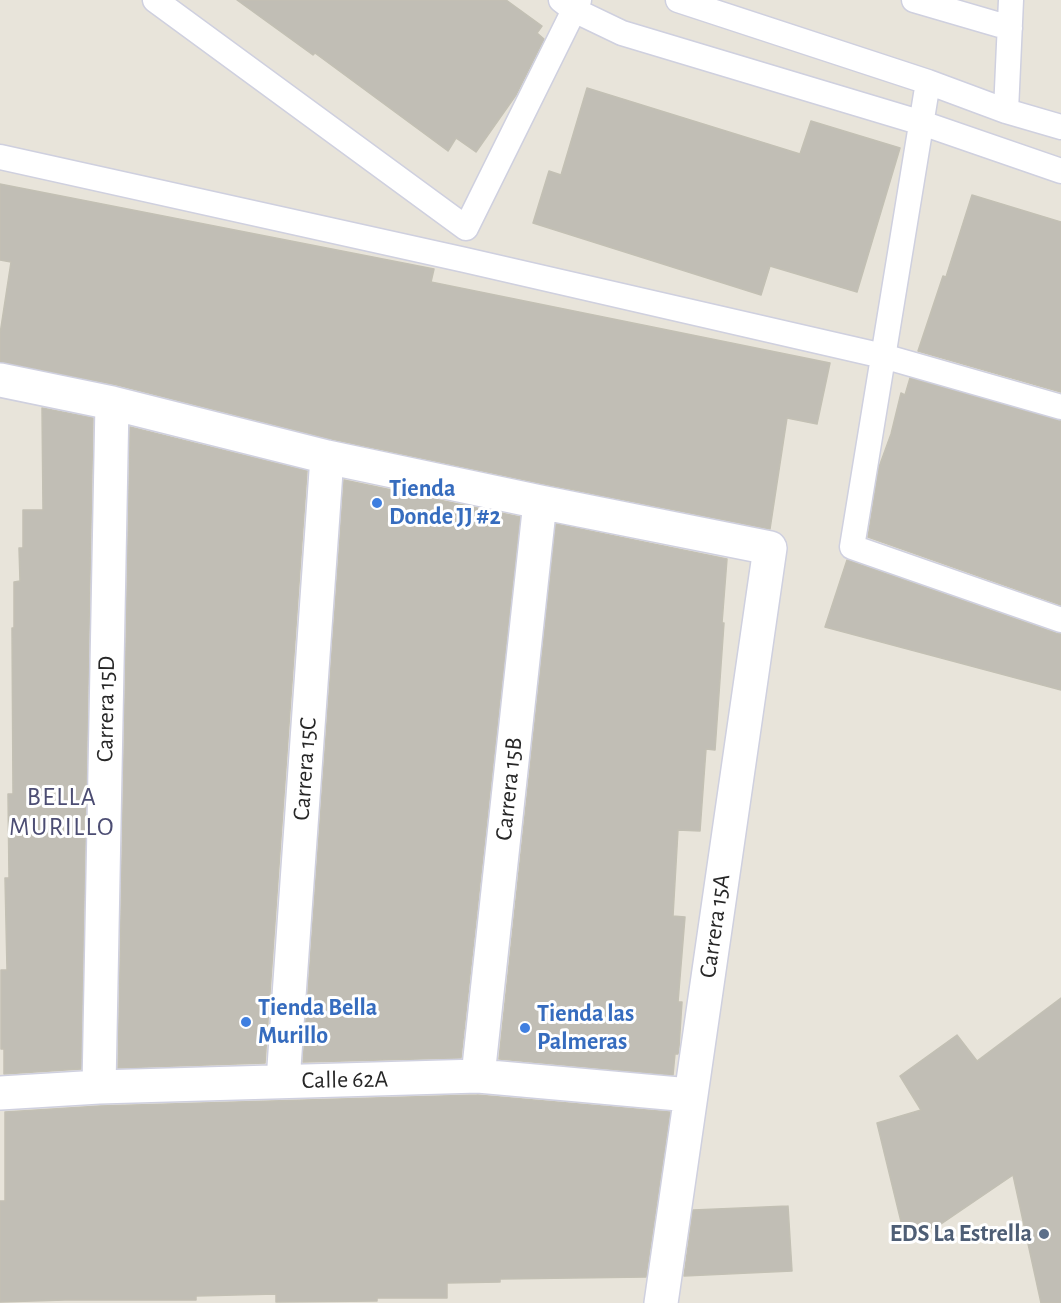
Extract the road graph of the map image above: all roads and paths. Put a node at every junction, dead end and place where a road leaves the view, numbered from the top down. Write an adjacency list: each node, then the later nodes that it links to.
1 (678, 0): 7 (lane)
2 (914, 0): 6 (lane)
3 (1011, 0): 6 (lane)
4 (157, 1): 13 (lane)
5 (571, 3): 9 (lane); 13 (lane)
6 (1010, 28): 8 (lane)
7 (928, 82): 8 (lane); 9 (lane)
8 (1006, 111): 10 (lane)
9 (922, 123): 12 (lane); 15 (lane)
10 (1061, 128)
11 (0, 157): 14 (lane)
12 (1061, 171)
13 (466, 228): 14 (lane)
14 (465, 260): 15 (lane)
15 (883, 356): 18 (lane); 21 (lane)
16 (0, 380): 17 (street)
17 (112, 404): 19 (street); 24 (street, Carrera 15D)
18 (1061, 407)
19 (327, 457): 20 (street); 23 (street, Carrera 15C)
20 (540, 502): 22 (street, Carrera 15B); 26 (street, Carrera 15A)
21 (1061, 620)
22 (478, 1076): 23 (street, Calle 62A); 26 (street, Calle 62A)
23 (283, 1081): 24 (street, Calle 62A)
24 (99, 1087): 25 (street, Calle 62A)
25 (0, 1093)
26 (690, 1095): 27 (street, Carrera 15A)
27 (660, 1303)

